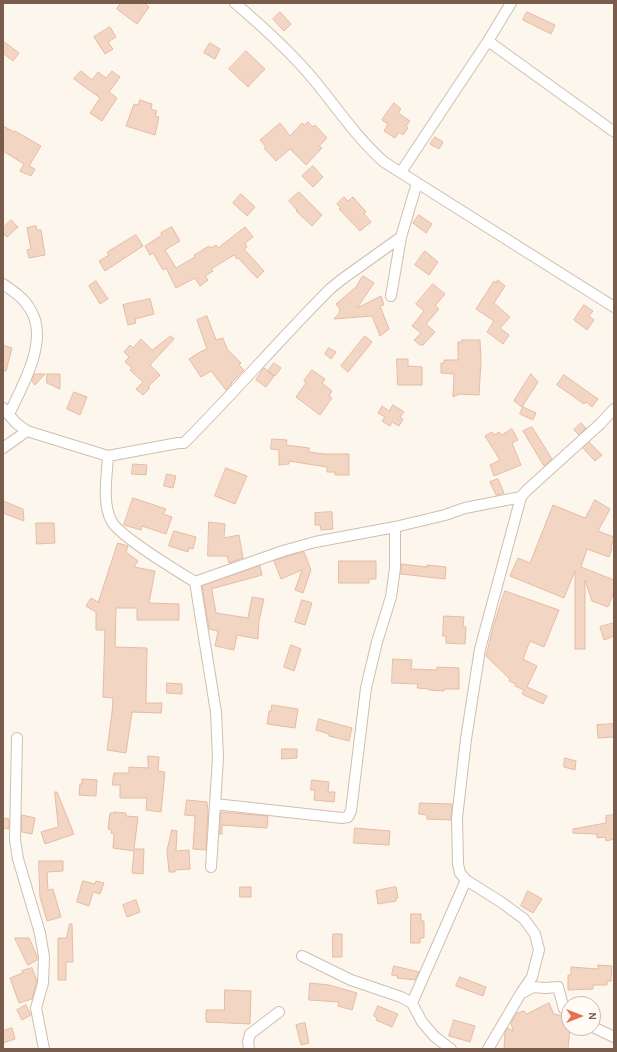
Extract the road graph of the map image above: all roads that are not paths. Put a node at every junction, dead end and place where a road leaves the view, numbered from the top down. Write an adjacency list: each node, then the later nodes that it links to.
1 (235, 3): 5 (street)
2 (511, 3): 3 (street)
3 (488, 41): 4 (street); 5 (street)
4 (614, 131)
5 (401, 172): 6 (street)
6 (417, 183): 7 (street); 10 (street)
7 (401, 237): 9 (street); 15 (street)
8 (3, 284): 12 (street)
9 (391, 296)
10 (614, 307)
11 (614, 410): 16 (street)
12 (6, 411): 13 (street)
13 (27, 431): 14 (street); 15 (street)
14 (3, 448)
15 (108, 456): 18 (street)
16 (521, 497): 17 (street); 22 (street)
17 (395, 527): 18 (street); 20 (street)
18 (195, 582): 20 (street)
19 (17, 738): 30 (street)
20 (215, 804): 21 (street)
21 (211, 867)
22 (466, 880): 24 (street); 26 (street)
23 (302, 956): 26 (street)
24 (521, 993): 25 (street); 33 (street)
25 (561, 998)
26 (412, 1003): 32 (street)
27 (279, 1012): 31 (street)
28 (601, 1031): 29 (street)
29 (614, 1037)
30 (44, 1049)
31 (249, 1049)
32 (451, 1049)
33 (488, 1049)

